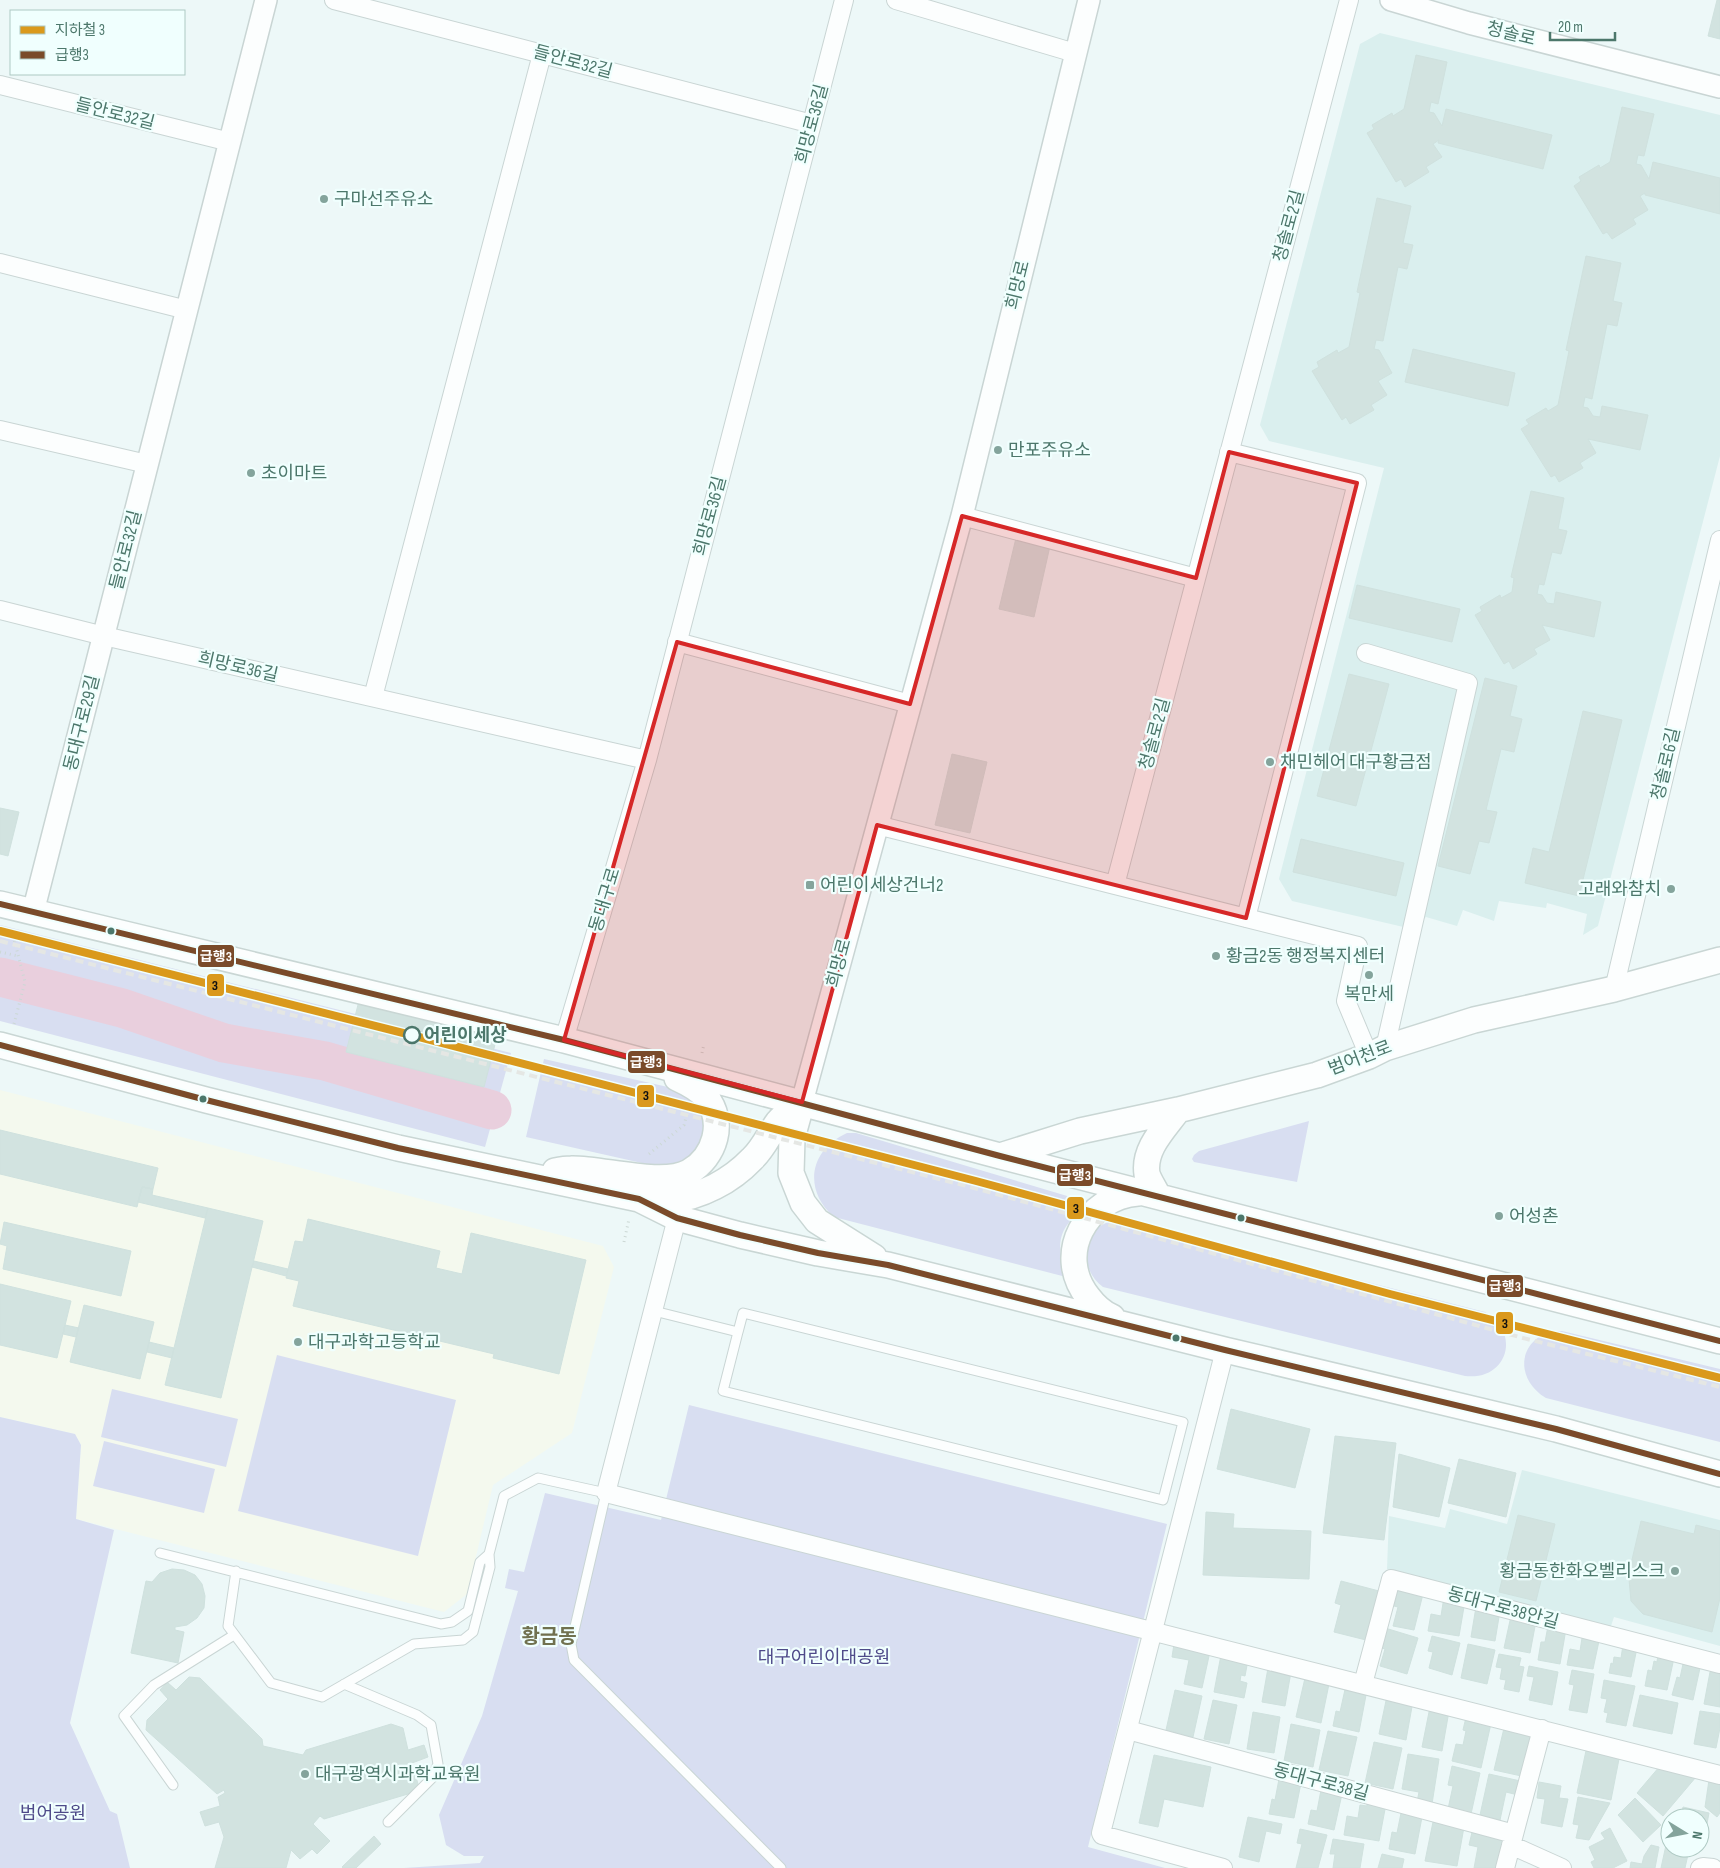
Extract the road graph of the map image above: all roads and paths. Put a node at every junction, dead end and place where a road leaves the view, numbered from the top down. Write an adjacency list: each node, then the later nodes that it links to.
1 (266, 0): 13 (street, 들안로32길)
2 (334, 0): 9 (street, 들안로32길)
3 (844, 0): 12 (street, 희망로36길)
4 (896, 0): 8 (street)
5 (1089, 0): 8 (street, 희망로)
6 (1349, 0): 17 (street, 청솔로2길)
7 (1391, 0): 11 (street, 청솔로)
8 (1075, 53): 19 (street, 희망로)
9 (542, 54): 12 (street, 들안로32길); 26 (street)
10 (0, 85): 13 (street, 들안로32길)
11 (1720, 87)
12 (812, 124): 24 (street, 희망로36길)
13 (230, 142): 15 (street, 들안로32길)
14 (0, 263): 15 (street)
15 (187, 310): 18 (street, 들안로32길)
16 (0, 430): 18 (street)
17 (1229, 452): 21 (street, 청솔로2길); 33 (street)
18 (148, 464): 23 (street, 들안로32길)
19 (962, 516): 21 (street); 27 (street, 희망로)
20 (1720, 540): 38 (street, 청솔로6길)
21 (1196, 578): 30 (street, 청솔로2길)
22 (0, 610): 23 (street)
23 (104, 636): 26 (street, 희망로36길); 32 (street, 동대구로29길)
24 (677, 642): 27 (street); 28 (street, 희망로36길)
25 (1366, 653): 43 (street)
26 (373, 697): 28 (street, 희망로36길)
27 (910, 704): 29 (street, 희망로)
28 (647, 760): 40 (street, 동대구로)
29 (877, 825): 30 (street); 45 (street, 희망로)
30 (1115, 886): 33 (street)
31 (0, 904): 32 (main road)
32 (33, 912): 40 (main road)
33 (1246, 918): 43 (street)
34 (11, 928): 36 (path)
35 (0, 952): 36 (path)
36 (18, 956): 39 (path)
37 (1720, 960): 38 (main road, 범어천로)
38 (1614, 989): 43 (main road, 범어천로)
39 (14, 1024)
40 (564, 1040): 44 (main road)
41 (704, 1044): 44 (path)
42 (0, 1045): 48 (main road)
43 (1377, 1052): 46 (main road, 범어천로)
44 (697, 1082): 45 (main road); 48 (path); 48 (main road)
45 (802, 1102): 47 (main road); 48 (main road); 52 (main road)
46 (1178, 1110): 47 (main road, 범어천로); 49 (main road)
47 (1000, 1156): 49 (main road)
48 (638, 1191): 50 (main road); 51 (path)
49 (1151, 1194): 54 (main road); 56 (main road)
50 (677, 1218): 52 (main road); 53 (street)
51 (624, 1242)
52 (888, 1265): 54 (main road)
53 (654, 1311): 55 (lane); 59 (street)
54 (1140, 1327): 57 (main road)
55 (738, 1332): 55 (lane)
56 (1720, 1341)
57 (1225, 1350): 58 (main road); 63 (street)
58 (1720, 1474)
59 (606, 1493): 61 (lane); 63 (street); 74 (lane)
60 (160, 1553): 62 (lane)
61 (489, 1554): 62 (lane); 66 (lane)
62 (236, 1571): 64 (lane)
63 (1154, 1630): 67 (street); 68 (street)
64 (234, 1635): 66 (lane); 71 (lane)
65 (1720, 1664): 67 (street, 동대구로38안길)
66 (344, 1684): 72 (lane)
67 (1363, 1684): 69 (street)
68 (1128, 1730): 73 (street, 동대구로38길); 75 (street)
69 (1542, 1730): 70 (street); 73 (street)
70 (1720, 1775)
71 (173, 1785)
72 (388, 1822)
73 (1513, 1840): 76 (street); 77 (street, 동대구로38길)
74 (781, 1868)
75 (1222, 1868)
76 (1505, 1868)
77 (1562, 1868)
78 (1700, 1868): 79 (street)
79 (1713, 1868)

